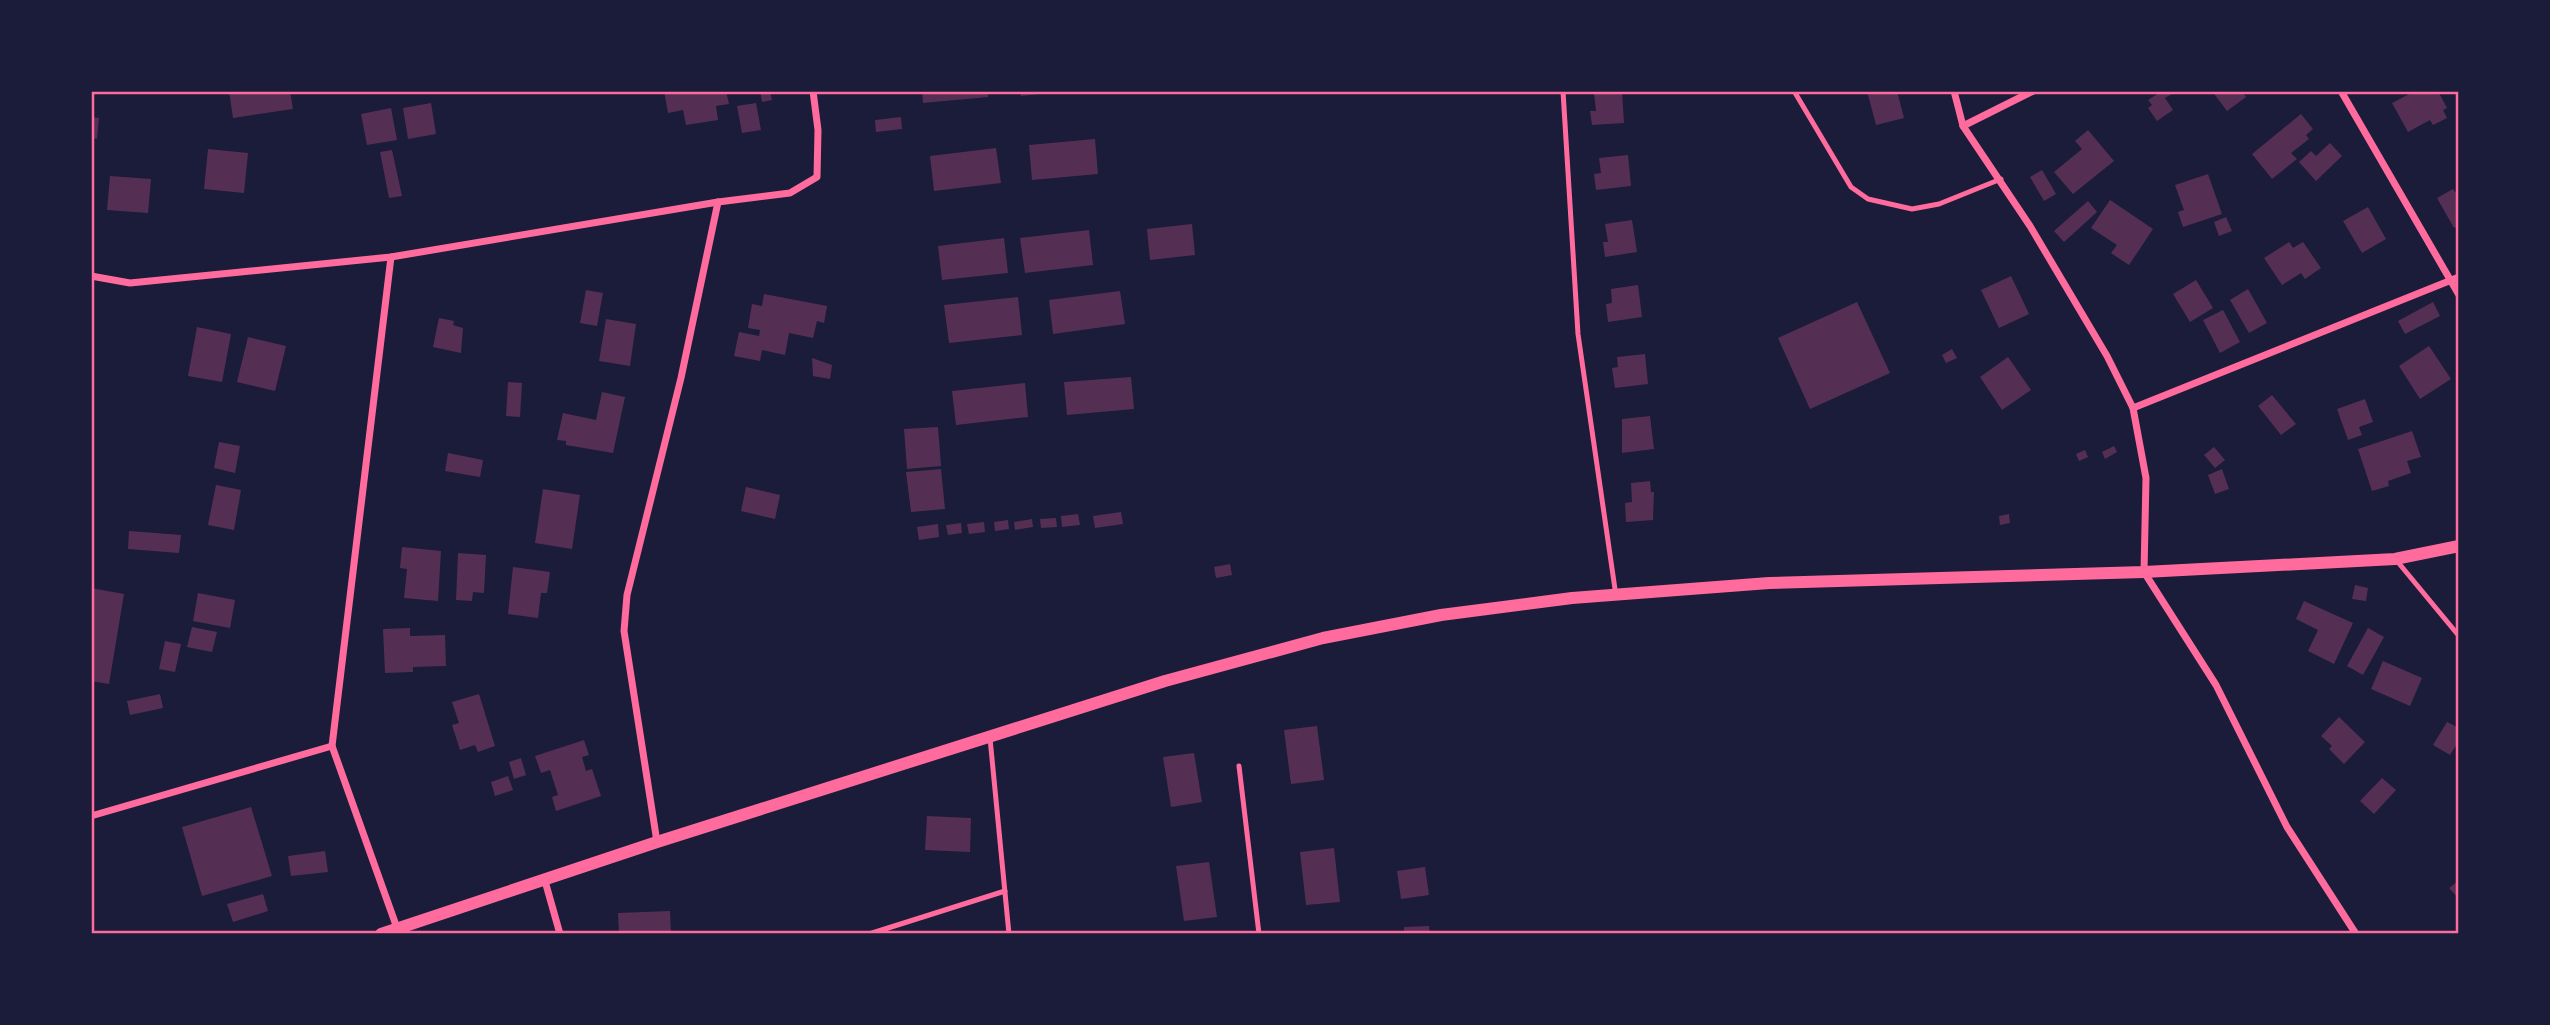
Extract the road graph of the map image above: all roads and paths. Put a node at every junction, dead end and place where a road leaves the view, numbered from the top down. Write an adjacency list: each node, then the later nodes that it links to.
1 (813, 91): 9 (street)
2 (1563, 91): 19 (lane)
3 (1794, 91): 8 (lane)
4 (1954, 91): 7 (street)
5 (2033, 91): 7 (street)
6 (2341, 91): 13 (street)
7 (1963, 125): 8 (street)
8 (2001, 179): 15 (street)
9 (718, 202): 10 (street); 25 (street)
10 (391, 257): 11 (street); 22 (street)
11 (91, 276)
12 (2459, 277): 13 (street)
13 (2449, 282): 14 (street); 15 (street)
14 (2459, 295)
15 (2133, 408): 18 (street)
16 (2459, 546): 17 (street)
17 (2395, 559): 18 (street); 20 (lane)
18 (2144, 572): 19 (street); 34 (street)
19 (1616, 596): 21 (street)
20 (2459, 636)
21 (990, 738): 25 (street); 27 (lane)
22 (332, 746): 24 (street); 28 (street)
23 (1239, 766): 33 (lane)
24 (91, 816)
25 (657, 842): 26 (street)
26 (545, 881): 28 (street); 30 (street)
27 (1005, 891): 31 (lane); 32 (lane)
28 (397, 928): 29 (street)
29 (381, 934)
30 (560, 934)
31 (869, 934)
32 (1009, 934)
33 (1259, 934)
34 (2356, 934)

